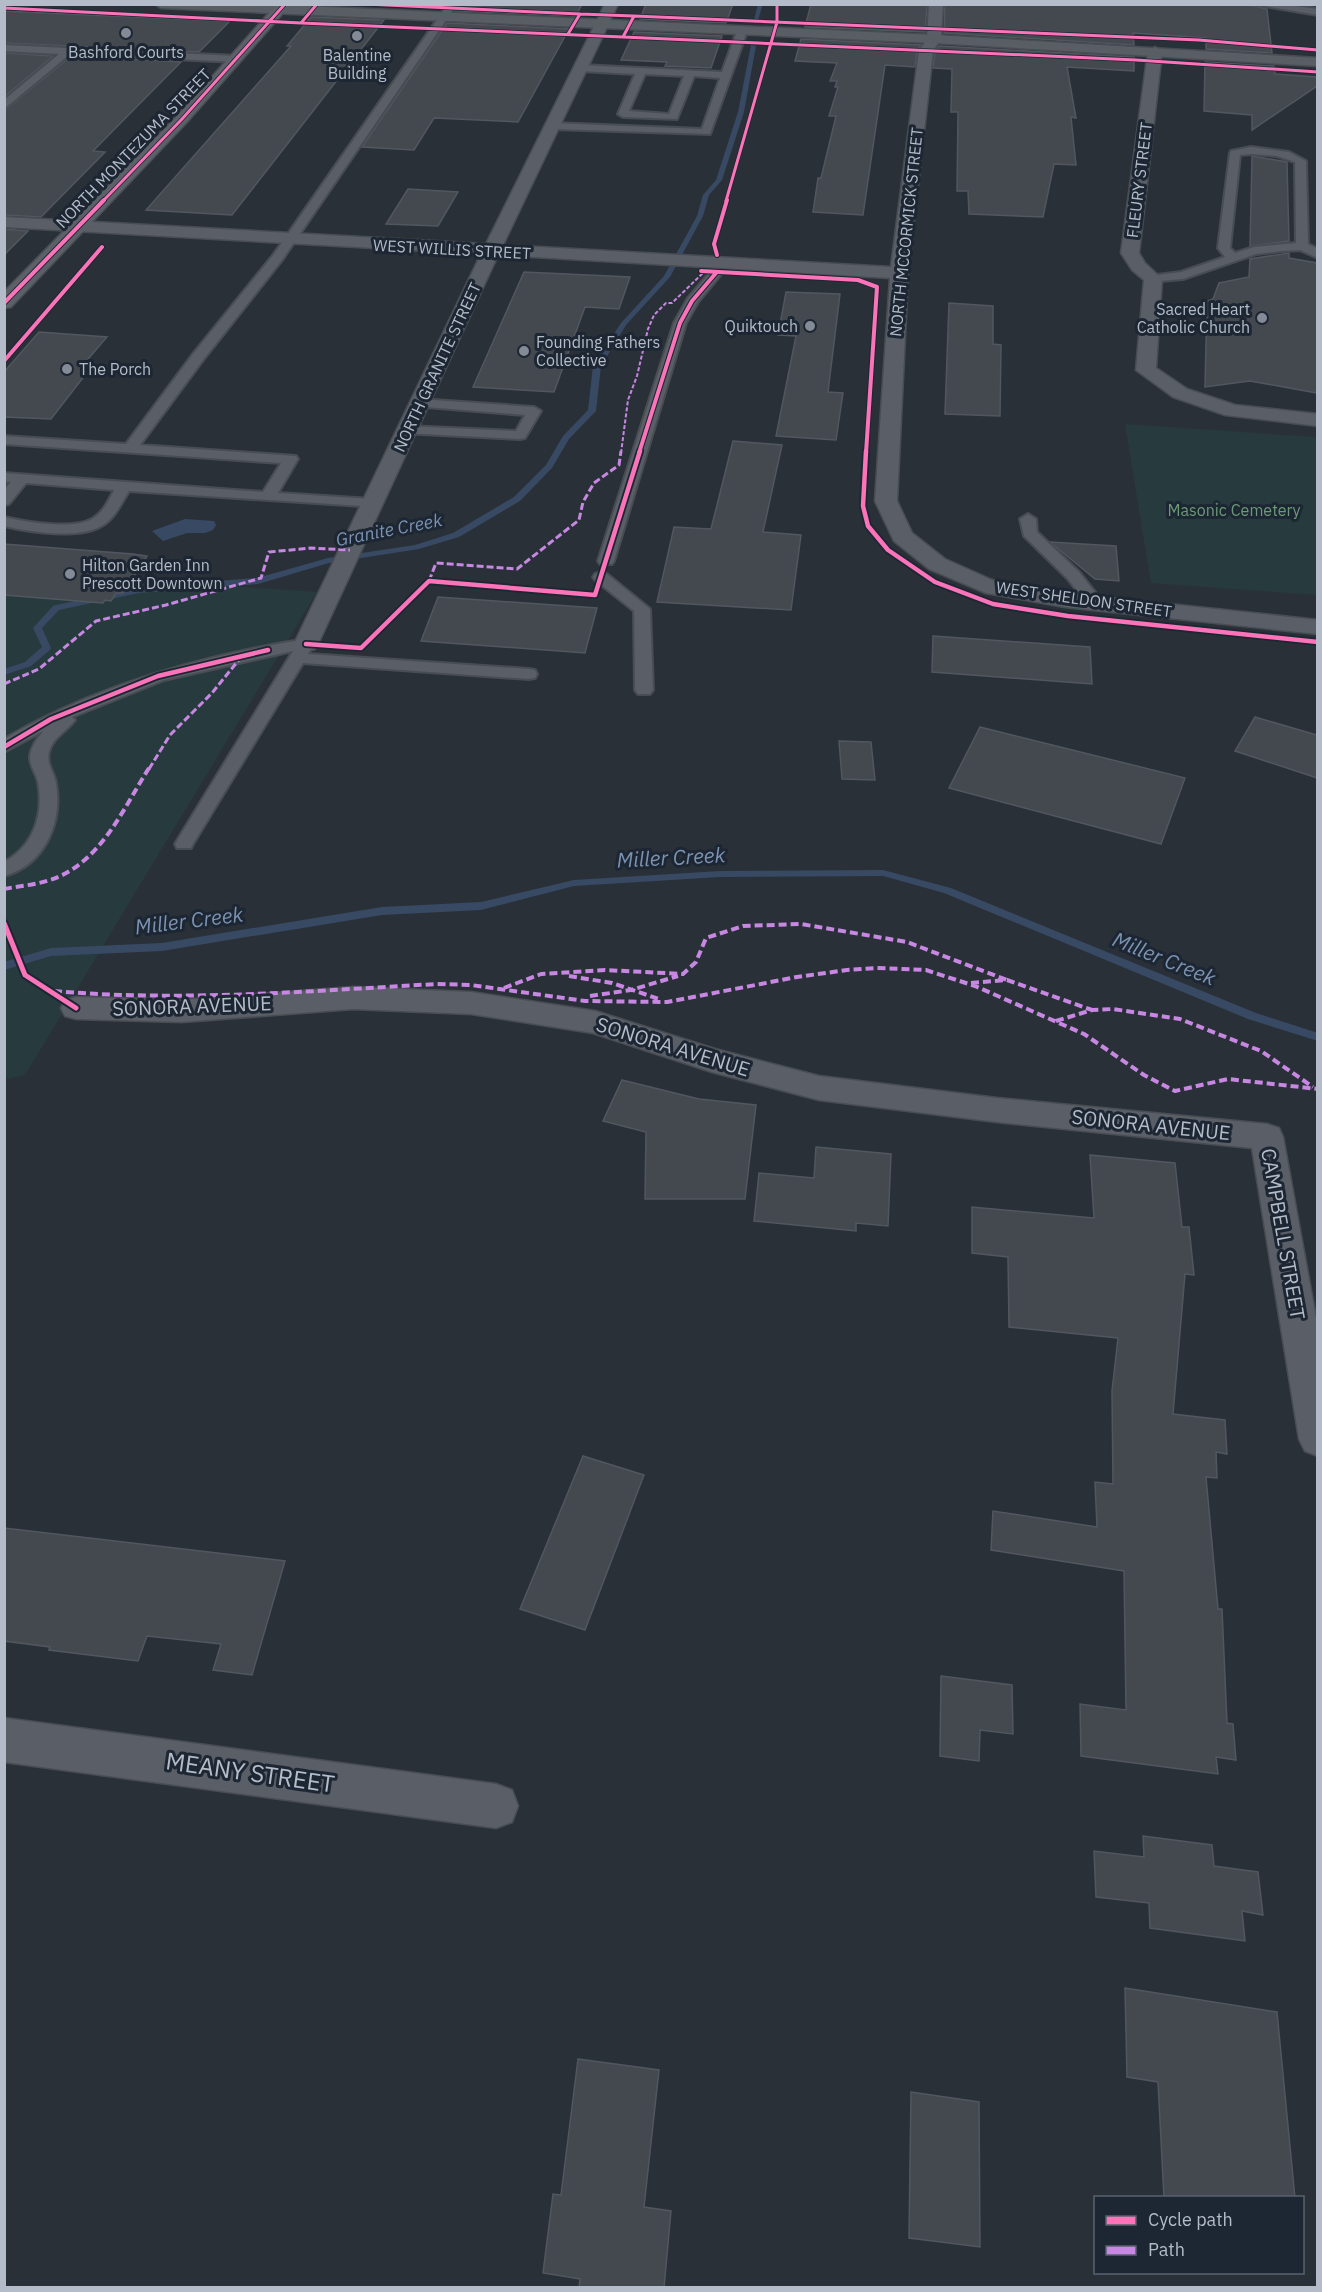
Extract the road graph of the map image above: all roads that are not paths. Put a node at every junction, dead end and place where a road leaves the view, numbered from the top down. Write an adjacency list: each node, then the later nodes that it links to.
1 (161, 4): 6 (main road)
2 (453, 4): 8 (lane)
3 (612, 4): 9 (street, NORTH GRANITE STREET)
4 (936, 4): 11 (street, NORTH MCCORMICK STREET)
5 (1256, 4): 7 (lane)
6 (283, 8): 8 (main road); 15 (main road, NORTH MONTEZUMA STREET)
7 (1317, 12)
8 (443, 18): 9 (main road); 25 (lane)
9 (602, 26): 10 (main road); 17 (street, NORTH GRANITE STREET)
10 (740, 38): 11 (main road); 19 (lane); 19 (lane)
11 (934, 39): 14 (main road); 31 (street, NORTH MCCORMICK STREET)
12 (4, 48): 13 (lane)
13 (68, 51): 15 (lane); 21 (lane)
14 (1155, 51): 16 (main road); 32 (street, FLEURY STREET)
15 (237, 59): 24 (main road, NORTH MONTEZUMA STREET)
16 (1317, 62)
17 (581, 68): 18 (lane); 22 (street, NORTH GRANITE STREET)
18 (642, 70): 20 (lane); 20 (lane)
19 (728, 71): 20 (lane); 22 (lane)
20 (690, 73)
21 (4, 106)
22 (553, 126): 27 (street, NORTH GRANITE STREET)
23 (4, 222): 24 (street, WEST WILLIS STREET)
24 (77, 227): 25 (street, WEST WILLIS STREET); 33 (main road, NORTH MONTEZUMA STREET)
25 (291, 239): 27 (street, WEST WILLIS STREET); 38 (lane)
26 (1302, 246): 28 (lane); 29 (lane); 29 (lane)
27 (492, 251): 30 (street, WEST WILLIS STREET); 34 (street, NORTH GRANITE STREET)
28 (1317, 254)
29 (1233, 258): 32 (lane)
30 (709, 268): 31 (street, WEST WILLIS STREET); 52 (lane)
31 (899, 273): 44 (street, NORTH MCCORMICK STREET)
32 (1153, 279): 35 (street)
33 (4, 303)
34 (419, 404): 36 (street, NORTH GRANITE STREET); 36 (lane)
35 (1317, 420)
36 (407, 430): 45 (street, NORTH GRANITE STREET)
37 (4, 440): 38 (lane)
38 (130, 448): 42 (lane)
39 (4, 477): 40 (lane)
40 (22, 478): 41 (lane); 43 (lane)
41 (124, 486): 42 (lane); 47 (lane)
42 (268, 497): 45 (lane)
43 (4, 501)
44 (886, 501): 48 (street, WEST SHELDON STREET)
45 (372, 504): 50 (street, NORTH GRANITE STREET)
46 (1028, 519): 48 (lane)
47 (4, 521)
48 (1096, 604): 49 (street, WEST SHELDON STREET)
49 (1317, 627)
50 (302, 651): 51 (lane); 53 (lane); 55 (lane)
51 (529, 674)
52 (644, 690)
53 (96, 703): 54 (lane); 56 (lane)
54 (4, 747)
55 (184, 844)
56 (4, 870)
57 (76, 1008): 58 (street, SONORA AVENUE)
58 (1267, 1137): 59 (street, CAMPBELL STREET)
59 (1317, 1438)
60 (4, 1740): 61 (street, MEANY STREET)
61 (496, 1806)

